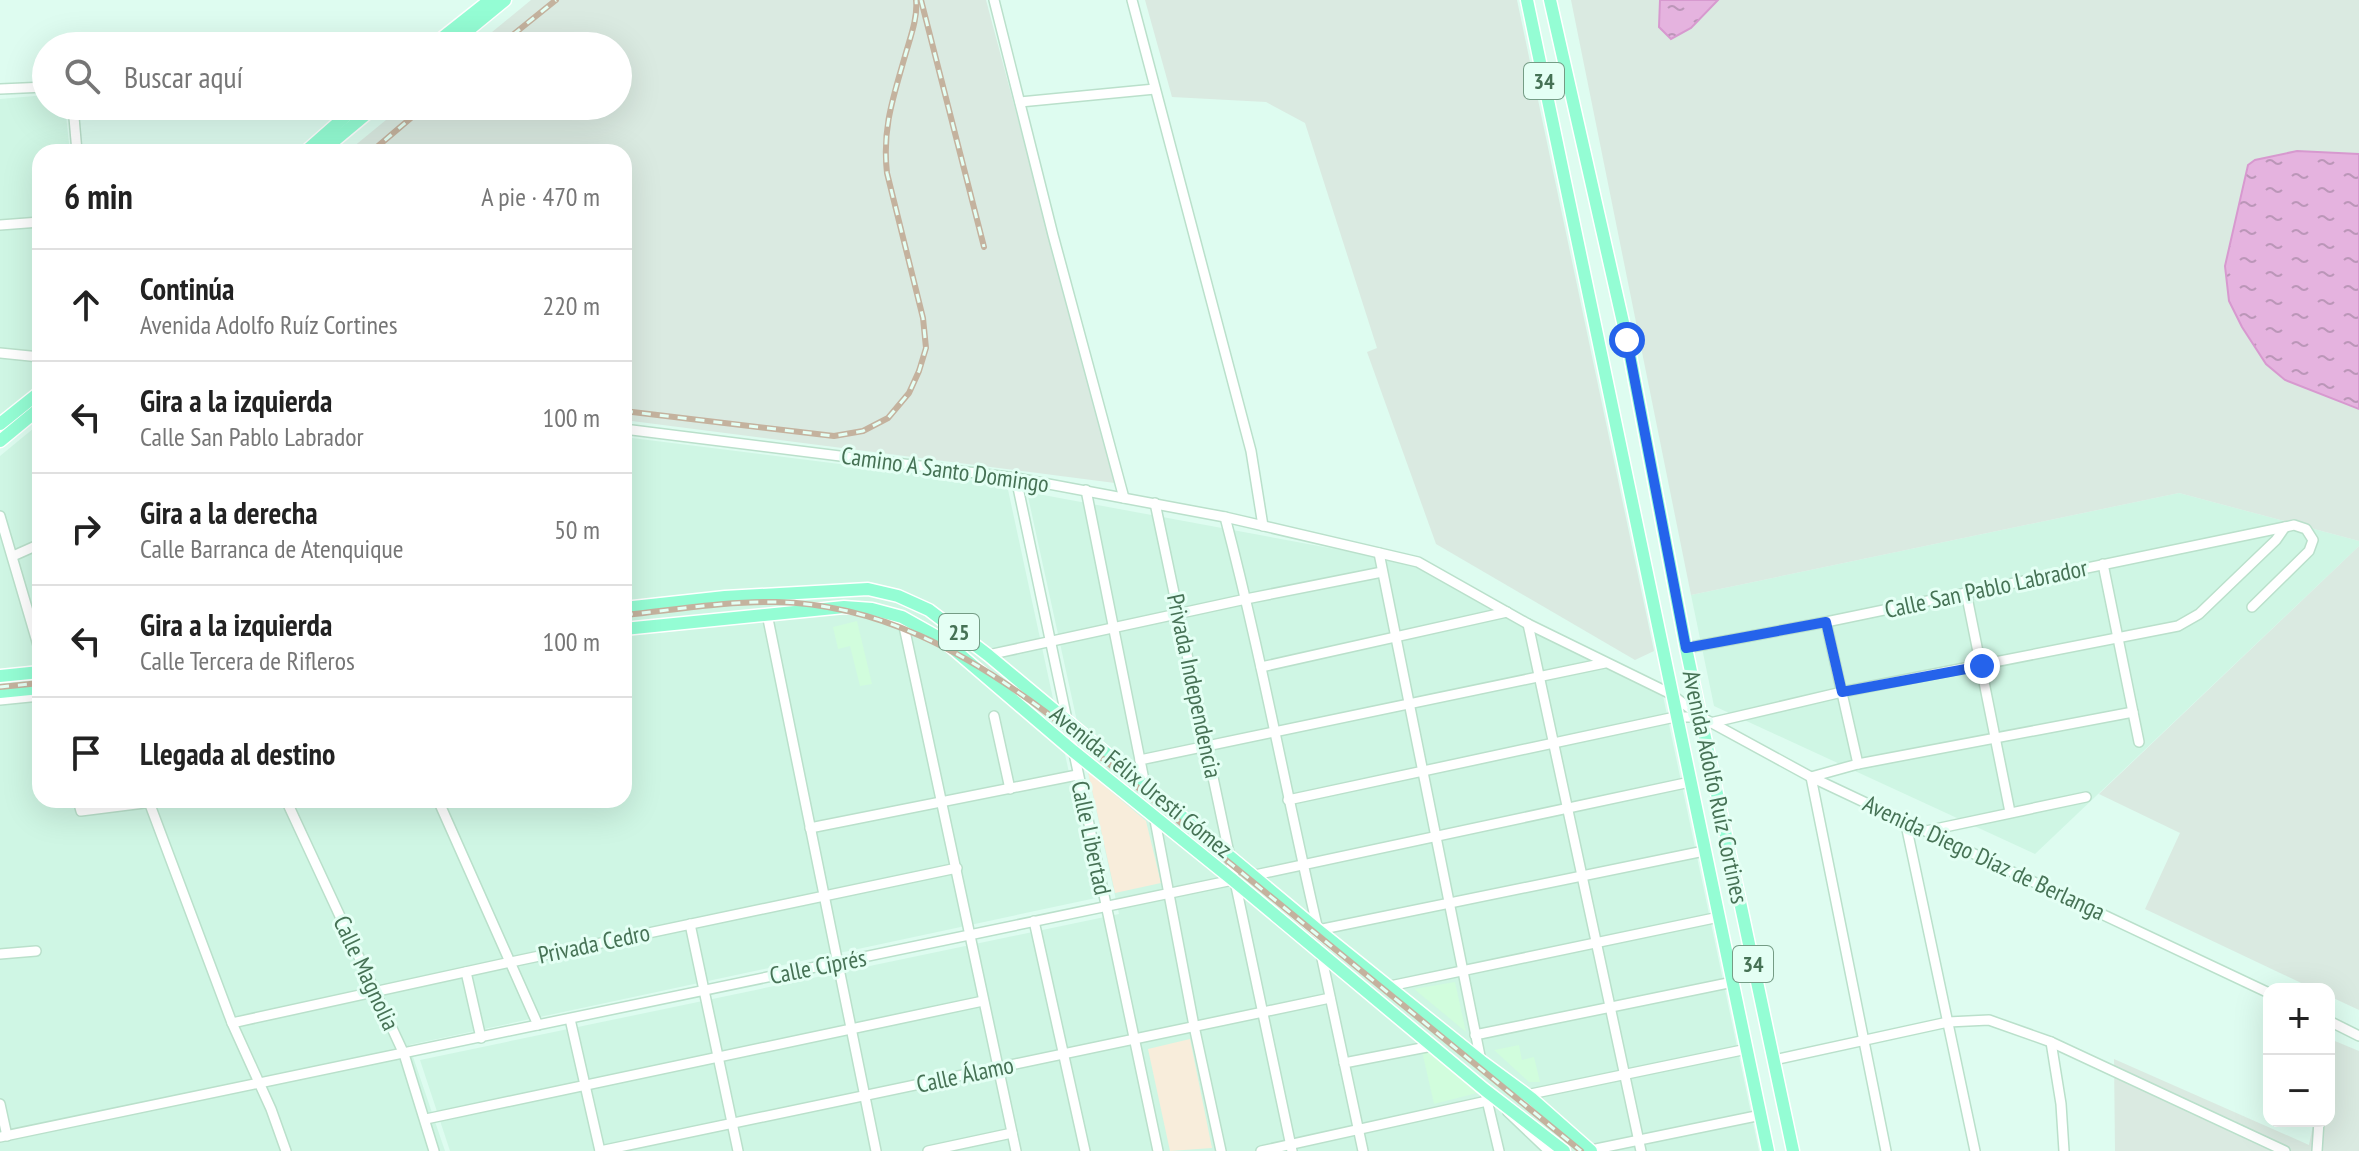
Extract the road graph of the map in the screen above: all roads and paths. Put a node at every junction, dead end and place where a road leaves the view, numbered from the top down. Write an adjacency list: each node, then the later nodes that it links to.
1 (490, 0): 7 (main road)
2 (505, 0): 8 (main road)
3 (994, 0): 12 (street)
4 (1132, 0): 11 (street)
5 (1527, 0): 68 (main road, Avenida Adolfo Ruíz Cortines / 34)
6 (1550, 0): 57 (main road, Avenida Adolfo Ruíz Cortines / 34)
7 (450, 32)
8 (466, 32)
9 (32, 88): 10 (street)
10 (0, 89)
11 (1155, 89): 12 (street); 34 (street)
12 (1020, 102): 30 (street)
13 (74, 120): 16 (street)
14 (341, 120): 17 (main road)
15 (359, 120): 18 (main road)
16 (76, 144)
17 (314, 144)
18 (331, 144)
19 (32, 223): 20 (street)
20 (0, 225)
21 (0, 353): 22 (street)
22 (32, 356)
23 (32, 398): 25 (main road)
24 (32, 415): 27 (main road)
25 (0, 424)
26 (632, 430): 28 (street, Camino A Santo Domingo)
27 (0, 441)
28 (1016, 478): 29 (street, Camino A Santo Domingo); 56 (street, Calle Libertad)
29 (1086, 490): 30 (street, Camino A Santo Domingo); 53 (street)
30 (1124, 498): 31 (street, Camino A Santo Domingo)
31 (1155, 503): 33 (street, Camino A Santo Domingo); 46 (street, Privada Independencia)
32 (0, 516): 38 (street)
33 (1225, 517): 34 (street, Camino A Santo Domingo); 42 (street)
34 (1263, 526): 37 (street)
35 (2285, 527): 39 (street, Calle San Pablo Labrador); 44 (street); 55 (street)
36 (32, 548): 38 (street)
37 (1379, 553): 40 (street); 45 (street)
38 (13, 556): 50 (street)
39 (2103, 564): 41 (street, Calle San Pablo Labrador); 55 (street)
40 (1382, 572): 42 (street); 54 (street)
41 (1966, 592): 49 (street, Calle San Pablo Labrador); 60 (street)
42 (1246, 599): 46 (street); 61 (street)
43 (632, 607): 58 (main road, Avenida Félix Uresti Gómez / 25)
44 (2252, 607)
45 (1507, 612): 51 (street); 54 (street)
46 (1179, 613): 53 (street); 81 (street, Privada Independencia)
47 (767, 614): 48 (main road, Avenida Félix Uresti Gómez / 25); 52 (main road, Avenida Félix Uresti Gómez / 25); 101 (street)
48 (902, 617): 82 (main road, Avenida Félix Uresti Gómez / 25); 93 (street)
49 (1826, 622): 57 (street, Calle San Pablo Labrador); 67 (street)
50 (32, 624)
51 (1528, 624): 59 (street); 64 (street)
52 (632, 628)
53 (1115, 628): 56 (street); 83 (street)
54 (1396, 637): 61 (street); 71 (street)
55 (2118, 638): 60 (street); 72 (street)
56 (1051, 643): 58 (street); 76 (street, Calle Libertad)
57 (1686, 648): 75 (main road, Avenida Adolfo Ruíz Cortines / 34)
58 (988, 655): 76 (main road, Avenida Félix Uresti Gómez / 25)
59 (1606, 663): 64 (street); 68 (street)
60 (1982, 666): 67 (street); 78 (street)
61 (1261, 667): 77 (street)
62 (32, 670): 63 (main road)
63 (0, 673)
64 (1541, 677): 71 (street); 80 (street)
65 (32, 689): 66 (main road)
66 (0, 692)
67 (1842, 692): 75 (street); 84 (street)
68 (1671, 694): 74 (main road, Avenida Adolfo Ruíz Cortines / 34); 75 (street, Avenida Diego Díaz de Berlanga)
69 (32, 697): 70 (street)
70 (0, 700)
71 (1410, 705): 77 (street); 85 (street)
72 (2133, 712): 78 (street); 79 (street)
73 (994, 716): 90 (street)
74 (1675, 717): 75 (street, Avenida Diego Díaz de Berlanga); 80 (street); 88 (main road, Avenida Adolfo Ruíz Cortines / 34)
75 (1706, 720): 87 (street, Avenida Diego Díaz de Berlanga); 155 (main road, Avenida Adolfo Ruíz Cortines / 34)
76 (1067, 722): 82 (street, Calle Libertad); 89 (main road, Avenida Félix Uresti Gómez / 25)
77 (1274, 732): 81 (street); 92 (street)
78 (1996, 739): 84 (street); 98 (street)
79 (2139, 742)
80 (1555, 743): 85 (street); 97 (street)
81 (1207, 746): 83 (street); 105 (street, Privada Independencia)
82 (1073, 751): 86 (street, Calle Libertad); 99 (main road, Avenida Félix Uresti Gómez / 25)
83 (1140, 760): 89 (street)
84 (1858, 764): 87 (street)
85 (1422, 771): 92 (street); 103 (street)
86 (1077, 775): 90 (street); 114 (street, Calle Libertad)
87 (1811, 777): 100 (street, Avenida Diego Díaz de Berlanga); 148 (street)
88 (1690, 782): 97 (street); 104 (main road, Avenida Adolfo Ruíz Cortines / 34)
89 (1145, 785): 105 (main road, Avenida Félix Uresti Gómez / 25)
90 (1010, 789): 93 (street)
91 (2086, 797): 98 (street)
92 (1288, 800): 106 (street)
93 (943, 803): 101 (street); 107 (street)
94 (151, 808): 139 (street)
95 (290, 808): 132 (street, Calle Magnolia)
96 (442, 808): 124 (street)
97 (1569, 808): 103 (street); 108 (street)
98 (2010, 812): 102 (street)
99 (1154, 815): 110 (main road, Avenida Félix Uresti Gómez / 25); 111 (street)
100 (1905, 820): 102 (street, Avenida Diego Díaz de Berlanga); 138 (street)
101 (810, 828): 112 (street)
102 (1926, 831): 131 (street, Avenida Diego Díaz de Berlanga)
103 (1435, 837): 106 (street); 113 (street)
104 (1704, 851): 108 (street); 115 (main road, Avenida Adolfo Ruíz Cortines / 34)
105 (1228, 853): 109 (main road, Avenida Félix Uresti Gómez / 25); 110 (street, Privada Independencia)
106 (1303, 864): 109 (street); 118 (street)
107 (957, 868): 112 (street, Privada Cedro); 119 (street)
108 (1583, 874): 113 (street); 120 (street)
109 (1255, 875): 118 (main road, Avenida Félix Uresti Gómez / 25)
110 (1233, 880): 111 (street, Calle Ciprés); 123 (main road, Avenida Félix Uresti Gómez / 25); 136 (street, Privada Independencia)
111 (1168, 894): 114 (street, Calle Ciprés); 142 (street)
112 (824, 896): 117 (street, Privada Cedro); 125 (street)
113 (1448, 903): 118 (street); 126 (street)
114 (1105, 906): 116 (street, Calle Ciprés); 147 (street, Calle Libertad)
115 (1719, 917): 120 (street); 128 (main road, Avenida Adolfo Ruíz Cortines / 34)
116 (1034, 921): 119 (street, Calle Ciprés); 153 (street)
117 (690, 924): 124 (street, Privada Cedro); 130 (street)
118 (1318, 930): 129 (main road, Avenida Félix Uresti Gómez / 25)
119 (971, 935): 125 (street, Calle Ciprés); 134 (street)
120 (1597, 943): 126 (street); 135 (street)
121 (36, 951): 122 (street)
122 (0, 954)
123 (1321, 954): 133 (street); 150 (main road, Avenida Félix Uresti Gómez / 25)
124 (511, 962): 127 (street, Privada Cedro); 141 (street)
125 (838, 963): 130 (street, Calle Ciprés); 143 (street)
126 (1462, 969): 129 (street); 144 (street)
127 (466, 972): 132 (street, Privada Cedro); 146 (street)
128 (1733, 982): 135 (street); 151 (main road, Avenida Adolfo Ruíz Cortines / 34)
129 (1390, 986): 156 (main road, Avenida Félix Uresti Gómez / 25)
130 (704, 990): 137 (street, Calle Ciprés); 154 (street)
131 (2263, 990)
132 (375, 991): 139 (street, Privada Cedro); 152 (street, Calle Magnolia)
133 (1330, 998): 136 (street, Calle Álamo); 157 (street)
134 (983, 1001): 143 (street); 158 (street)
135 (1610, 1008): 144 (street); 159 (street)
136 (1262, 1012): 142 (street, Calle Álamo); 174 (street, Privada Independencia)
137 (570, 1019): 141 (street, Calle Ciprés); 161 (street)
138 (1948, 1022): 148 (street); 149 (street); 193 (street)
139 (232, 1023): 160 (street)
140 (2335, 1024): 145 (street)
141 (538, 1025): 146 (street, Calle Ciprés)
142 (1194, 1026): 147 (street, Calle Álamo); 186 (street)
143 (852, 1030): 154 (street); 162 (street)
144 (1475, 1035): 156 (street)
145 (2359, 1036)
146 (481, 1038): 152 (street, Calle Ciprés)
147 (1133, 1039): 153 (street, Calle Álamo); 185 (street, Calle Libertad)
148 (1863, 1039): 155 (street); 192 (street)
149 (2051, 1042): 194 (street); 195 (street)
150 (1432, 1046): 157 (street); 163 (main road, Avenida Félix Uresti Gómez / 25)
151 (1747, 1049): 159 (street); 166 (main road, Avenida Adolfo Ruíz Cortines / 34)
152 (404, 1054): 160 (street, Calle Ciprés); 167 (street, Calle Magnolia)
153 (1064, 1054): 158 (street, Calle Álamo); 184 (street)
154 (719, 1058): 161 (street); 168 (street)
155 (1774, 1060): 191 (main road, Avenida Adolfo Ruíz Cortines / 34)
156 (1481, 1061): 164 (main road, Avenida Félix Uresti Gómez / 25)
157 (1344, 1063): 170 (street)
158 (998, 1068): 162 (street, Calle Álamo); 171 (street)
159 (1624, 1074): 164 (street); 173 (street)
160 (259, 1083): 172 (street, Calle Ciprés); 177 (street)
161 (585, 1086): 167 (street); 179 (street)
162 (865, 1095): 168 (street, Calle Álamo); 181 (street)
163 (1486, 1096): 170 (street); 175 (main road, Avenida Félix Uresti Gómez / 25); 189 (street)
164 (1528, 1096): 176 (main road, Avenida Félix Uresti Gómez / 25); 176 (street)
165 (0, 1104): 172 (street)
166 (1761, 1115): 173 (street); 190 (main road, Avenida Adolfo Ruíz Cortines / 34)
167 (426, 1119): 178 (street, Calle Magnolia)
168 (733, 1123): 179 (street, Calle Álamo); 180 (street)
169 (2319, 1127): 196 (street)
170 (1359, 1130): 174 (street); 188 (street)
171 (1012, 1133): 182 (street); 183 (street)
172 (4, 1137)
173 (1640, 1146): 176 (street)
174 (1291, 1148): 187 (street)
175 (1559, 1150)
176 (1595, 1150)
177 (286, 1151)
178 (434, 1151)
179 (600, 1151)
180 (738, 1151)
181 (876, 1151)
182 (928, 1151)
183 (1016, 1151)
184 (1085, 1151)
185 (1158, 1151)
186 (1221, 1151)
187 (1261, 1151)
188 (1363, 1151)
189 (1499, 1151)
190 (1768, 1151)
191 (1793, 1151)
192 (1886, 1151)
193 (1975, 1151)
194 (2064, 1151)
195 (2285, 1151)
196 (2317, 1151)

